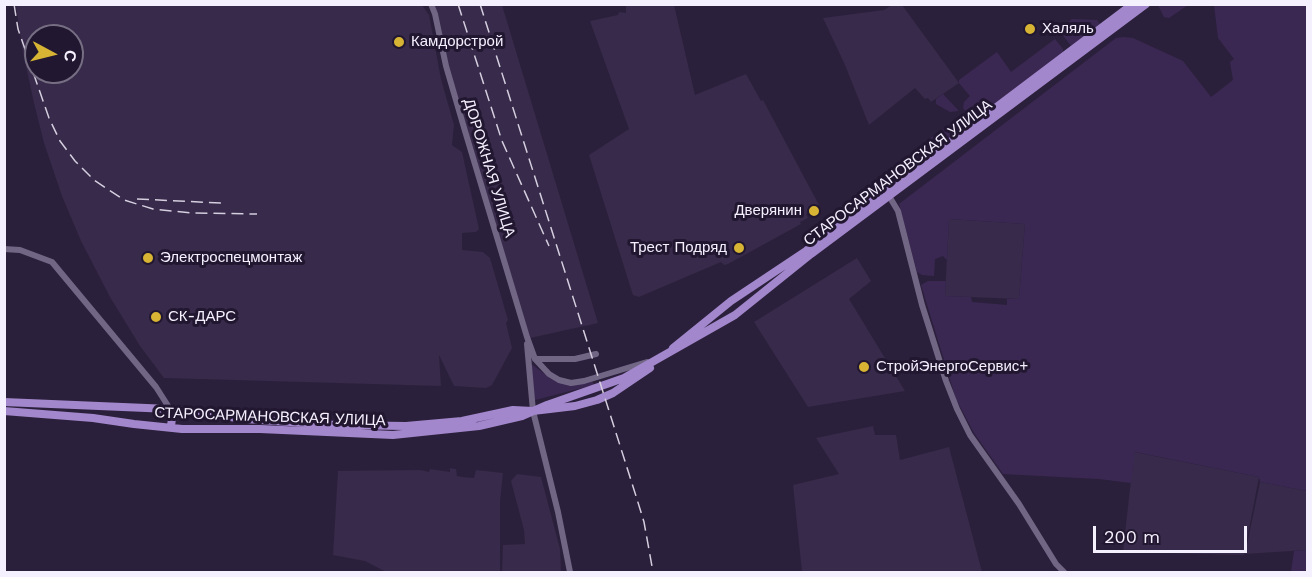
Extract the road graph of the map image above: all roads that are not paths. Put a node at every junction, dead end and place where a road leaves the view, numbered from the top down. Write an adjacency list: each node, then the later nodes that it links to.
1 (431, 4): 8 (street, ДОРОЖНАЯ УЛИЦА)
2 (1133, 4): 6 (main road, СТАРОСАРМАНОВСКАЯ УЛИЦА)
3 (1146, 4): 4 (main road, СТАРОСАРМАНОВСКАЯ УЛИЦА)
4 (889, 196): 7 (main road, СТАРОСАРМАНОВСКАЯ УЛИЦА); 18 (street)
5 (4, 249): 13 (street)
6 (731, 301): 7 (main road); 10 (main road, СТАРОСАРМАНОВСКАЯ УЛИЦА)
7 (735, 315): 10 (main road, СТАРОСАРМАНОВСКАЯ УЛИЦА)
8 (526, 337): 11 (street); 15 (street)
9 (596, 354): 11 (street)
10 (662, 357): 11 (street); 15 (main road, СТАРОСАРМАНОВСКАЯ УЛИЦА)
11 (535, 359)
12 (4, 402): 13 (main road, СТАРОСАРМАНОВСКАЯ УЛИЦА)
13 (170, 409): 15 (main road, СТАРОСАРМАНОВСКАЯ УЛИЦА); 16 (main road)
14 (4, 411): 16 (main road, СТАРОСАРМАНОВСКАЯ УЛИЦА)
15 (533, 411): 16 (main road, СТАРОСАРМАНОВСКАЯ УЛИЦА); 17 (street)
16 (171, 428)
17 (570, 573)
18 (1064, 573)

